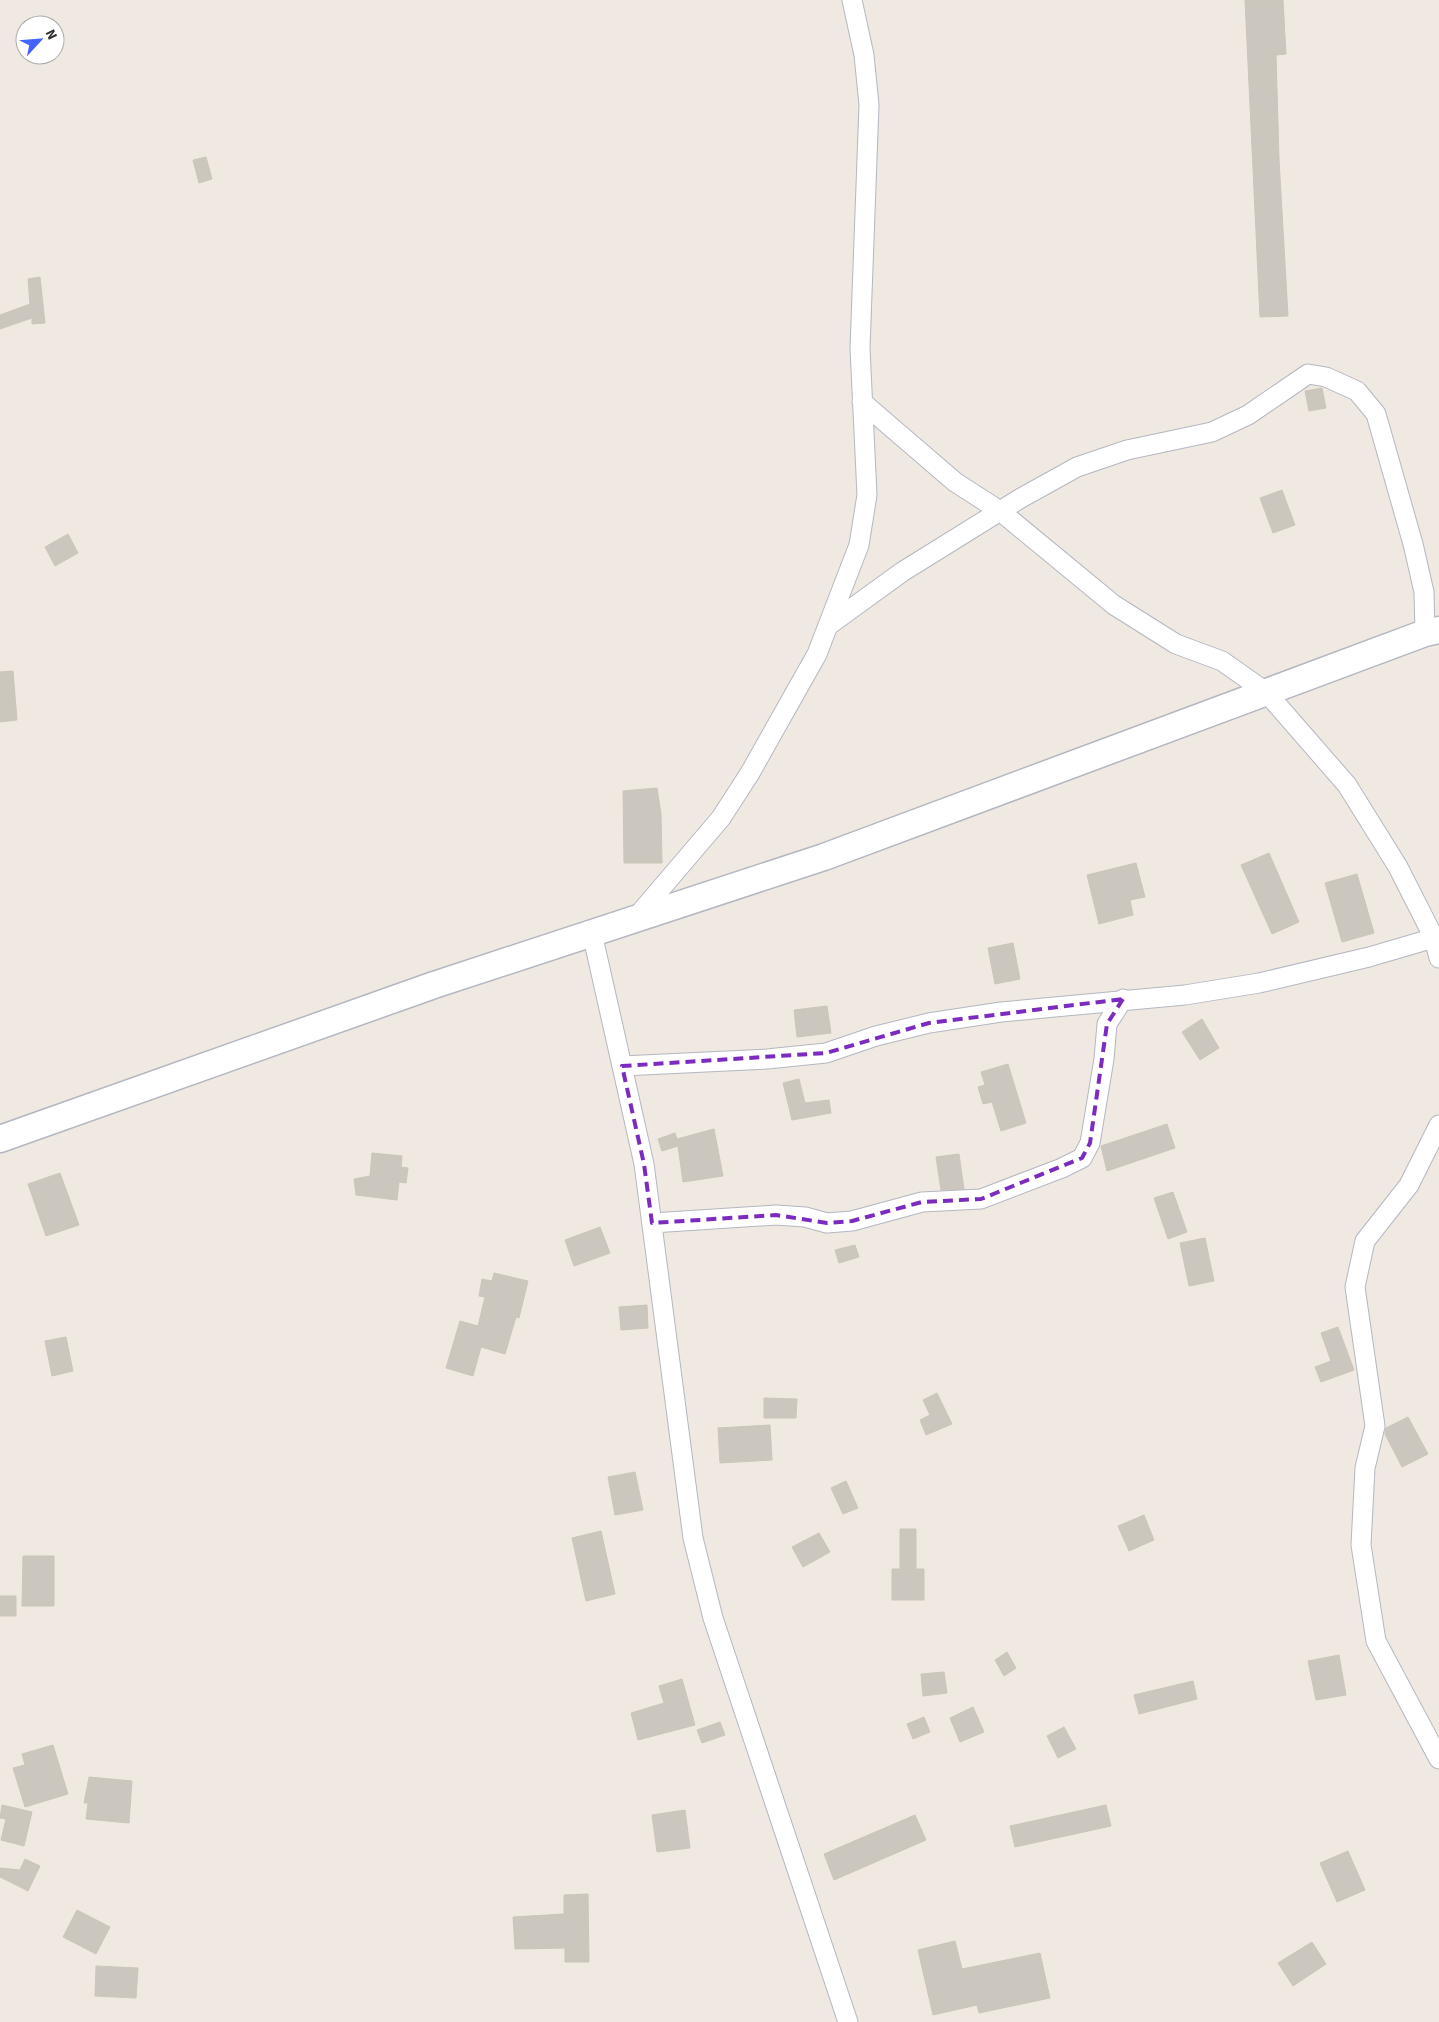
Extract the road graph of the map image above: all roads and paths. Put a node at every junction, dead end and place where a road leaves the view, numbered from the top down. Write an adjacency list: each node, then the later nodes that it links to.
1 (852, 0): 2 (street)
2 (862, 402): 3 (street); 4 (street)
3 (1000, 511): 4 (street); 5 (street); 6 (street)
4 (828, 625): 7 (street)
5 (1432, 631): 6 (main road)
6 (1266, 692): 7 (main road); 9 (street)
7 (634, 920): 8 (main road)
8 (592, 934): 12 (street); 14 (main road)
9 (1434, 938): 10 (street); 11 (street)
10 (1439, 958)
11 (1123, 999): 12 (street); 15 (street)
12 (622, 1066): 15 (street)
13 (1439, 1125): 16 (street)
14 (0, 1139)
15 (652, 1223): 17 (street)
16 (1439, 1759)
17 (848, 2022)

